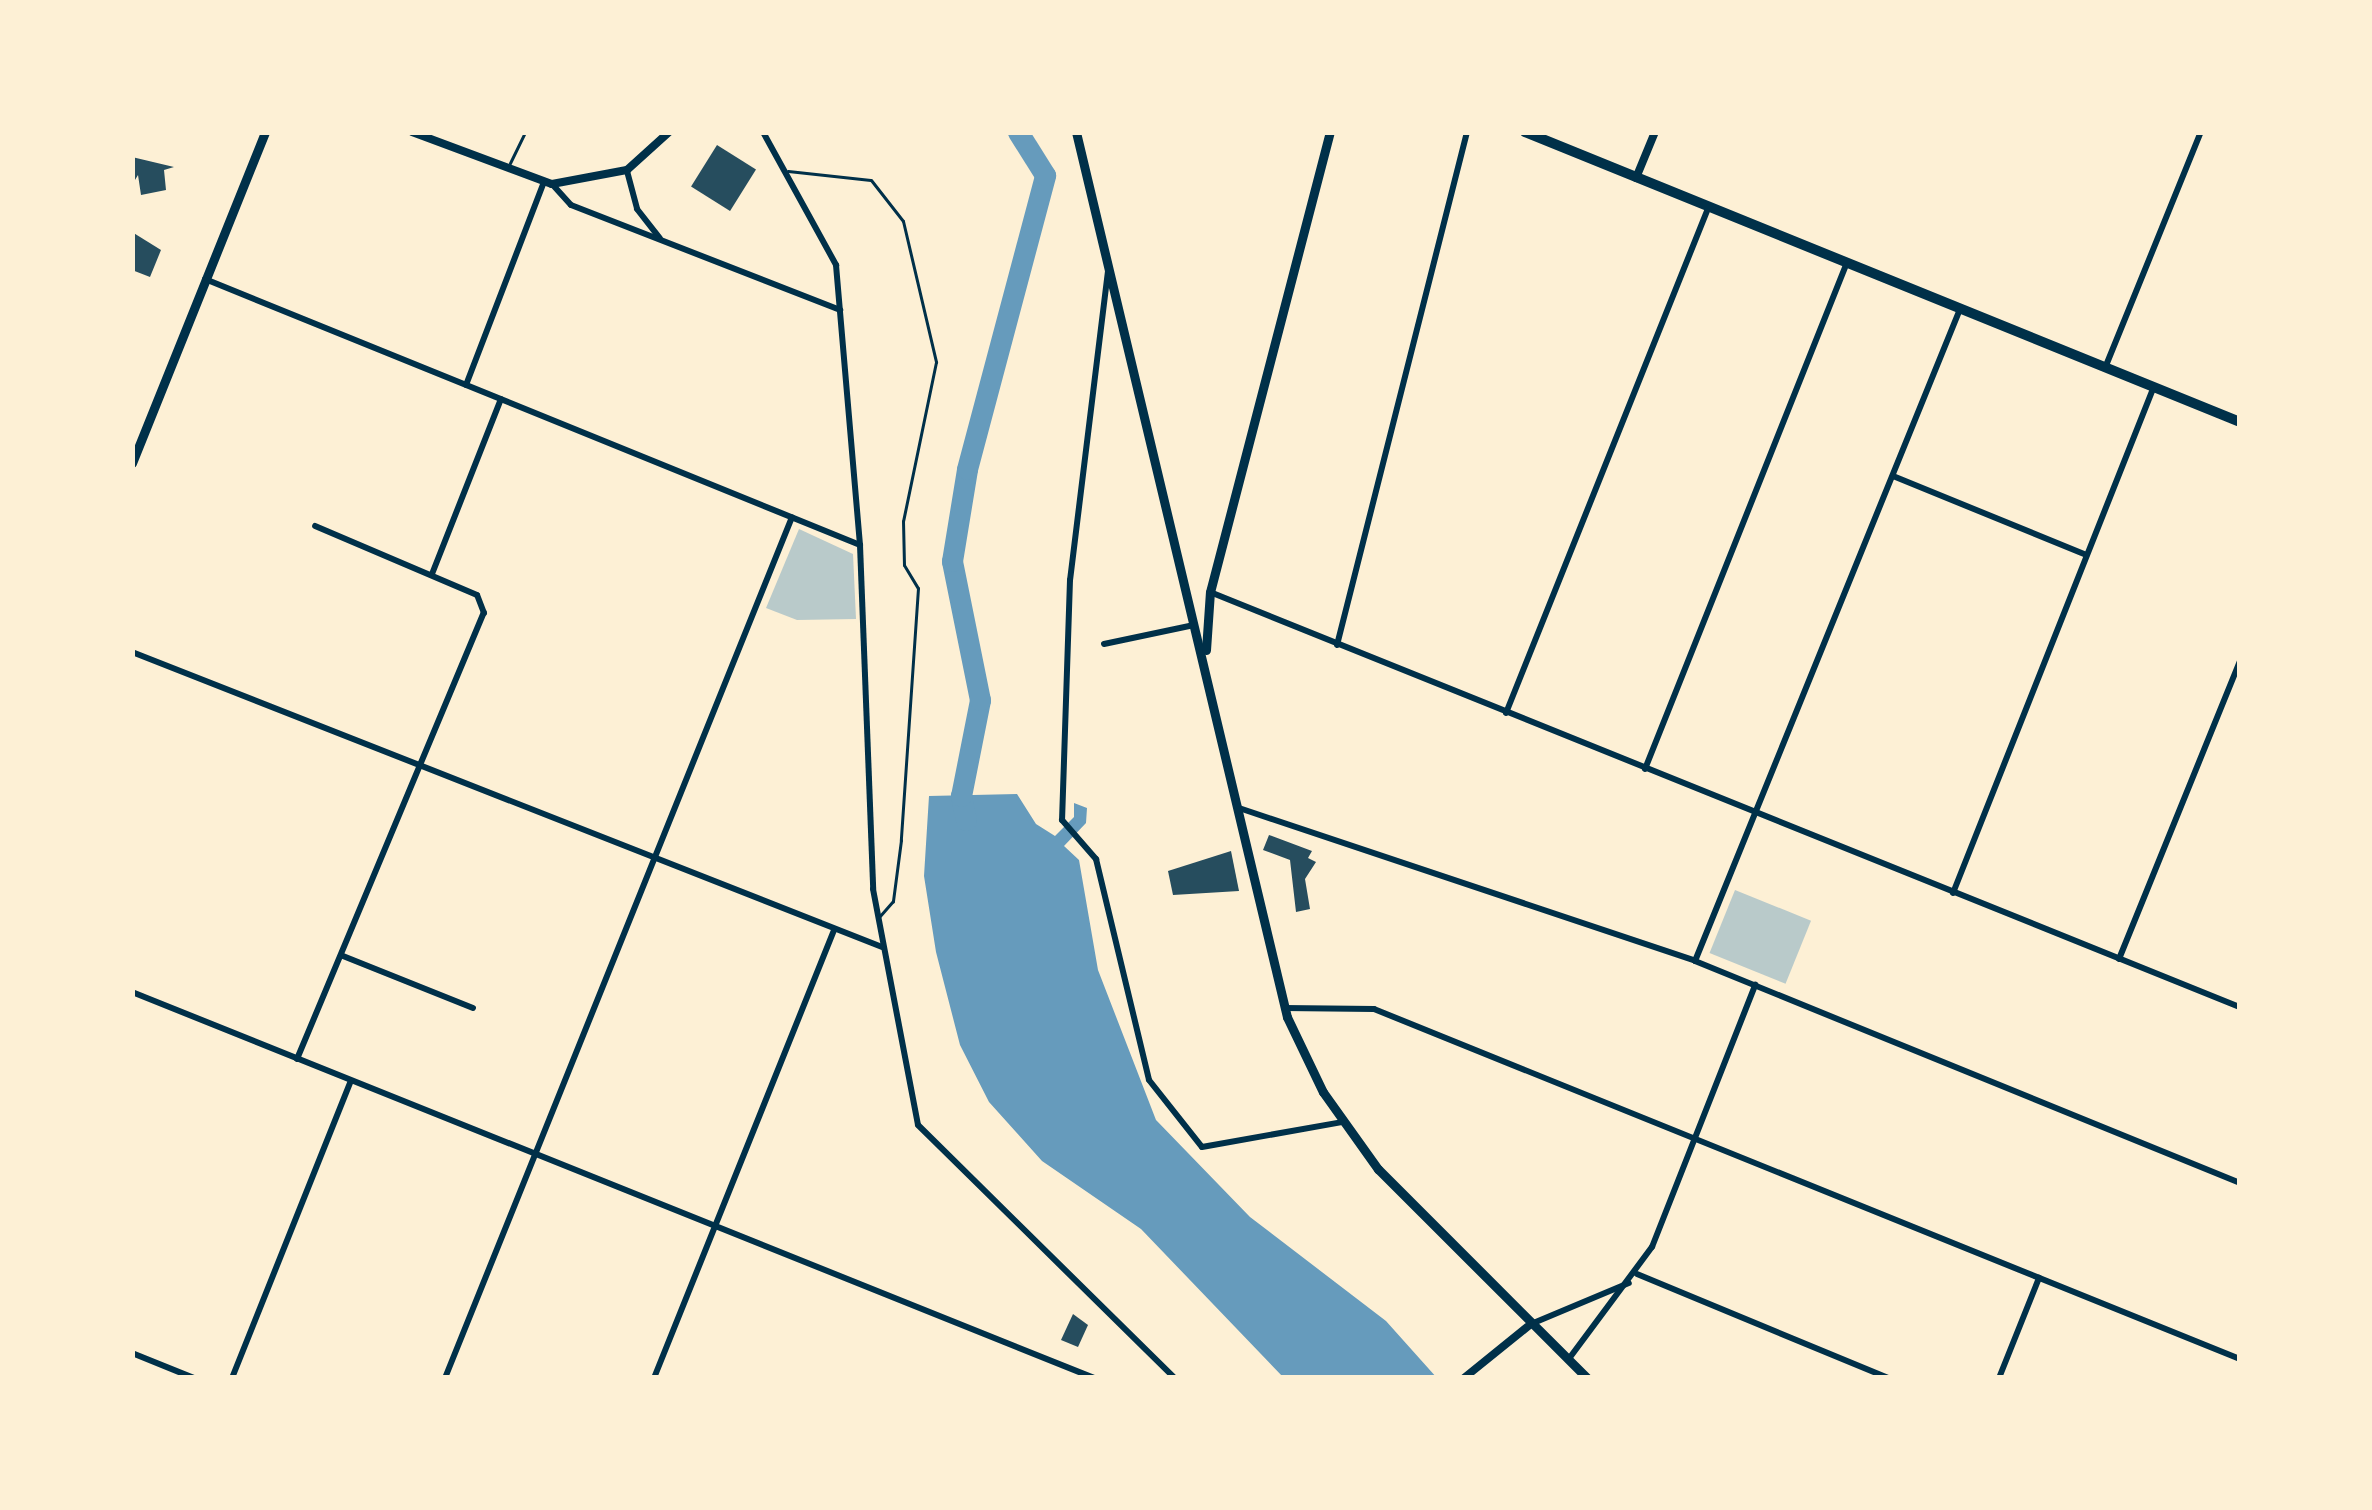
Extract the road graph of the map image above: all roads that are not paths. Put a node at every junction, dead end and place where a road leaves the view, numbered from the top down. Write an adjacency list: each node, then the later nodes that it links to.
1 (265, 132): 21 (main road)
2 (412, 132): 12 (street)
3 (525, 132): 12 (lane)
4 (669, 132): 13 (street)
5 (763, 132): 14 (street)
6 (1076, 132): 20 (main road)
7 (1330, 132): 36 (main road)
8 (1468, 132): 40 (street)
9 (1525, 132): 15 (highway)
10 (1655, 132): 15 (street)
11 (2201, 132): 24 (street)
12 (507, 170): 16 (street)
13 (627, 170): 16 (street); 18 (street)
14 (787, 171): 23 (street); 51 (lane)
15 (1636, 178): 17 (highway)
16 (548, 184): 18 (street); 25 (street)
17 (1708, 206): 19 (highway); 44 (street)
18 (668, 244): 23 (street)
19 (1847, 263): 22 (highway); 45 (street)
20 (1108, 271): 37 (main road); 64 (street)
21 (205, 279): 25 (street); 29 (main road)
22 (1960, 309): 24 (highway); 30 (street)
23 (840, 310): 33 (street)
24 (2105, 368): 26 (highway)
25 (466, 385): 27 (street)
26 (2154, 388): 28 (highway); 34 (street)
27 (501, 399): 31 (street); 35 (street)
28 (2240, 422)
29 (132, 463)
30 (1893, 476): 34 (street); 48 (street)
31 (792, 517): 33 (street); 49 (street)
32 (315, 526): 35 (street)
33 (860, 545): 51 (street)
34 (2087, 555): 50 (street)
35 (432, 574): 46 (street)
36 (1210, 592): 37 (main road); 40 (street); 43 (main road)
37 (1188, 596): 38 (main road)
38 (1196, 625): 39 (street); 43 (main road)
39 (1103, 644)
40 (1337, 645): 44 (street)
41 (132, 652): 46 (street)
42 (2240, 661): 55 (street)
43 (1208, 679): 47 (main road)
44 (1506, 713): 45 (street)
45 (1645, 769): 48 (street)
46 (423, 770): 49 (street); 54 (street)
47 (1239, 808): 56 (street); 61 (main road)
48 (1755, 814): 50 (street); 56 (street)
49 (653, 860): 52 (street); 66 (street)
50 (1953, 893): 55 (street)
51 (878, 918): 53 (street)
52 (833, 932): 53 (street); 68 (street)
53 (883, 947): 81 (street)
54 (343, 956): 60 (street); 62 (street)
55 (2119, 959): 59 (street)
56 (1695, 961): 57 (street)
57 (1755, 984): 65 (street); 67 (street)
58 (132, 992): 62 (street)
59 (2240, 1007)
60 (473, 1008)
61 (1284, 1008): 64 (main road); 65 (street)
62 (297, 1059): 63 (street)
63 (351, 1081): 66 (street); 77 (street)
64 (1342, 1122): 71 (main road)
65 (1694, 1136): 69 (street); 70 (street)
66 (536, 1154): 68 (street); 78 (street)
67 (2240, 1183)
68 (715, 1227): 79 (street); 80 (street)
69 (1635, 1278): 71 (street); 74 (street); 83 (street)
70 (2039, 1278): 73 (street); 84 (street)
71 (1531, 1324): 74 (main road); 75 (street)
72 (132, 1353): 76 (street)
73 (2240, 1359)
74 (1568, 1360): 82 (main road)
75 (1468, 1375)
76 (194, 1378)
77 (232, 1378)
78 (445, 1378)
79 (654, 1378)
80 (1094, 1378)
81 (1175, 1378)
82 (1587, 1378)
83 (1888, 1378)
84 (1999, 1378)

